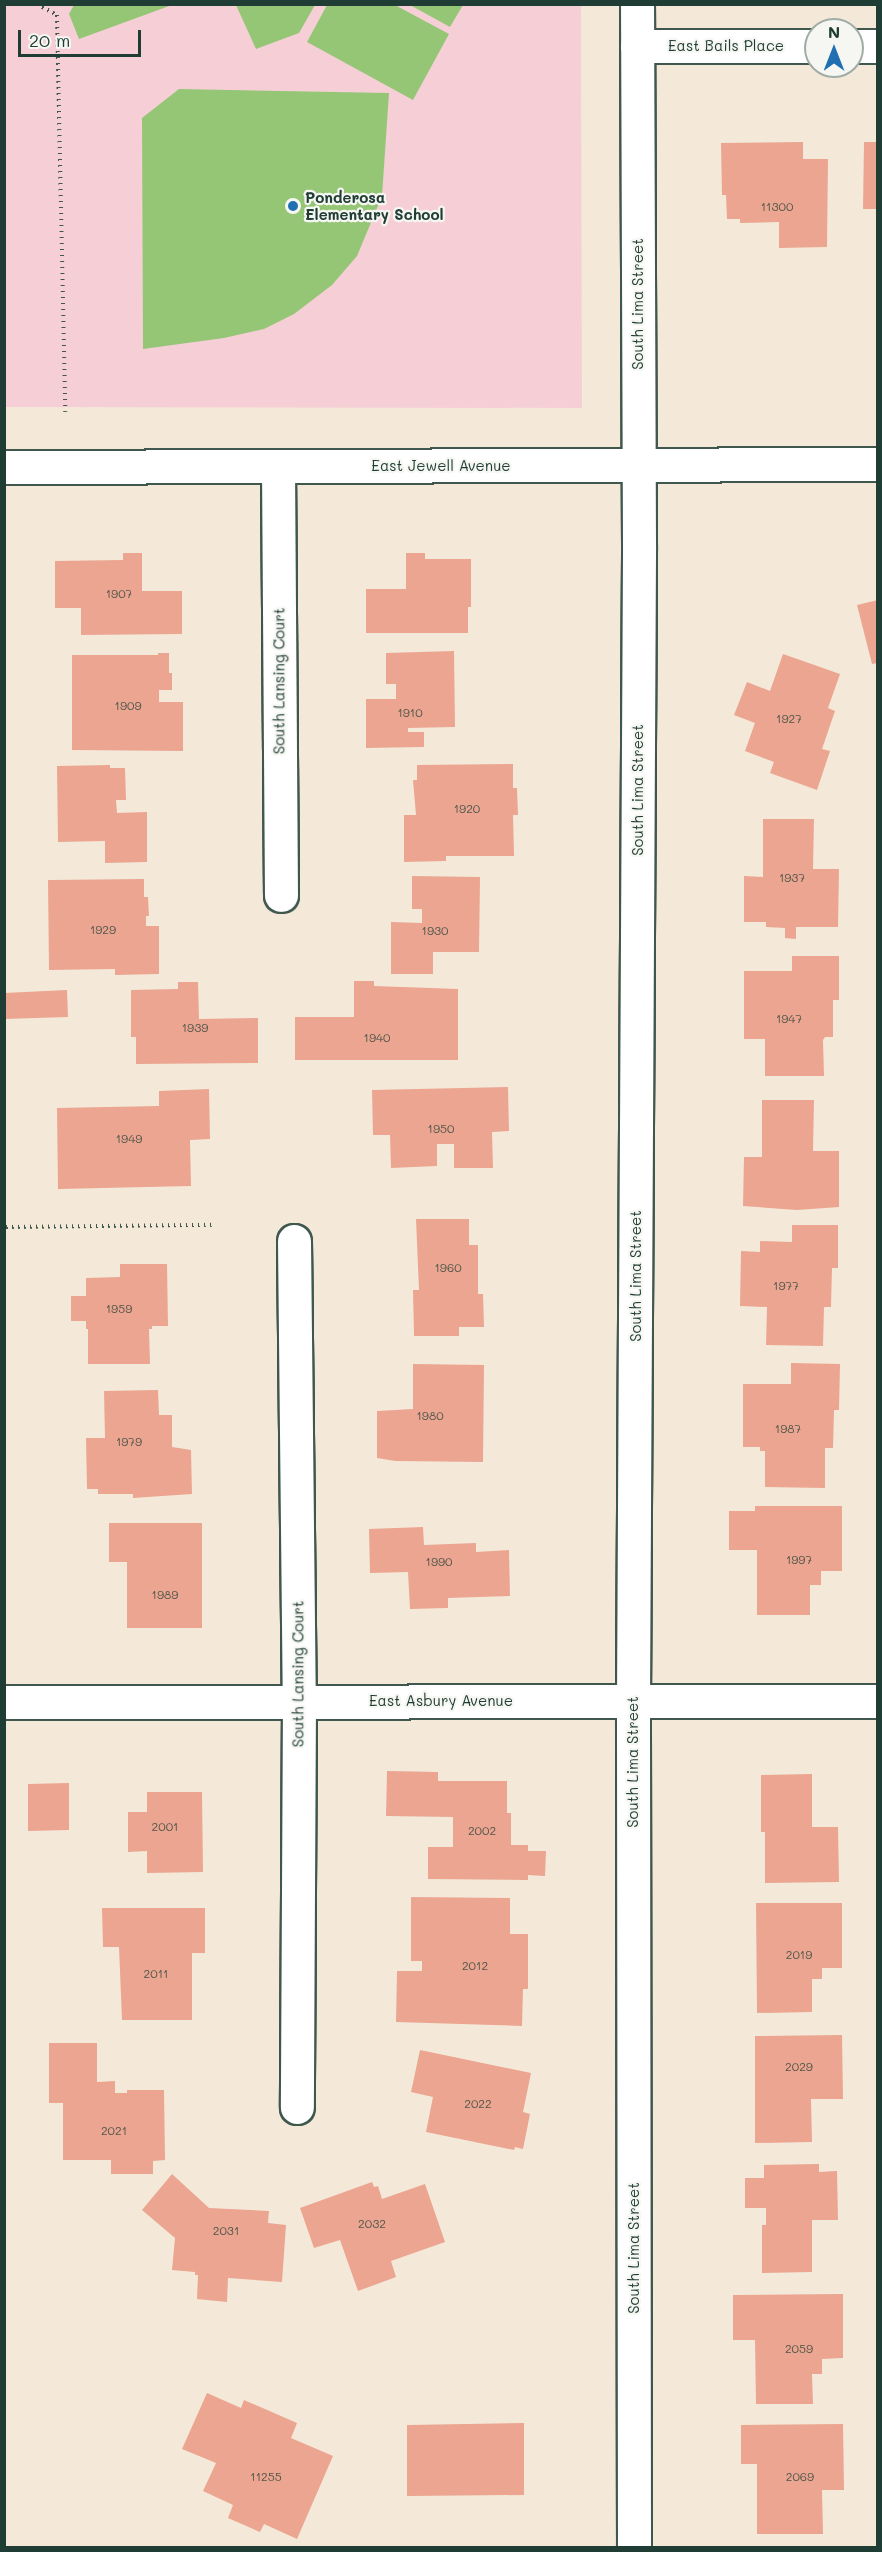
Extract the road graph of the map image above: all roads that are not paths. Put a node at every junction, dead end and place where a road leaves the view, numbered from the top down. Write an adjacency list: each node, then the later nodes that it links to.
1 (637, 4): 2 (street, South Lima Street)
2 (637, 46): 3 (street, East Bails Place); 5 (street, South Lima Street)
3 (804, 46)
4 (878, 464): 5 (street, East Jewell Avenue)
5 (639, 465): 6 (street, East Jewell Avenue); 11 (street, South Lima Street)
6 (278, 466): 7 (street, East Jewell Avenue); 8 (street, South Lansing Court)
7 (4, 467)
8 (281, 895)
9 (294, 1241): 10 (street, South Lansing Court)
10 (299, 1701): 11 (street, East Asbury Avenue); 13 (street, East Asbury Avenue); 14 (street, South Lansing Court)
11 (633, 1701): 12 (street, East Asbury Avenue); 15 (street, South Lima Street)
12 (878, 1701)
13 (4, 1702)
14 (297, 2107)
15 (634, 2547)

